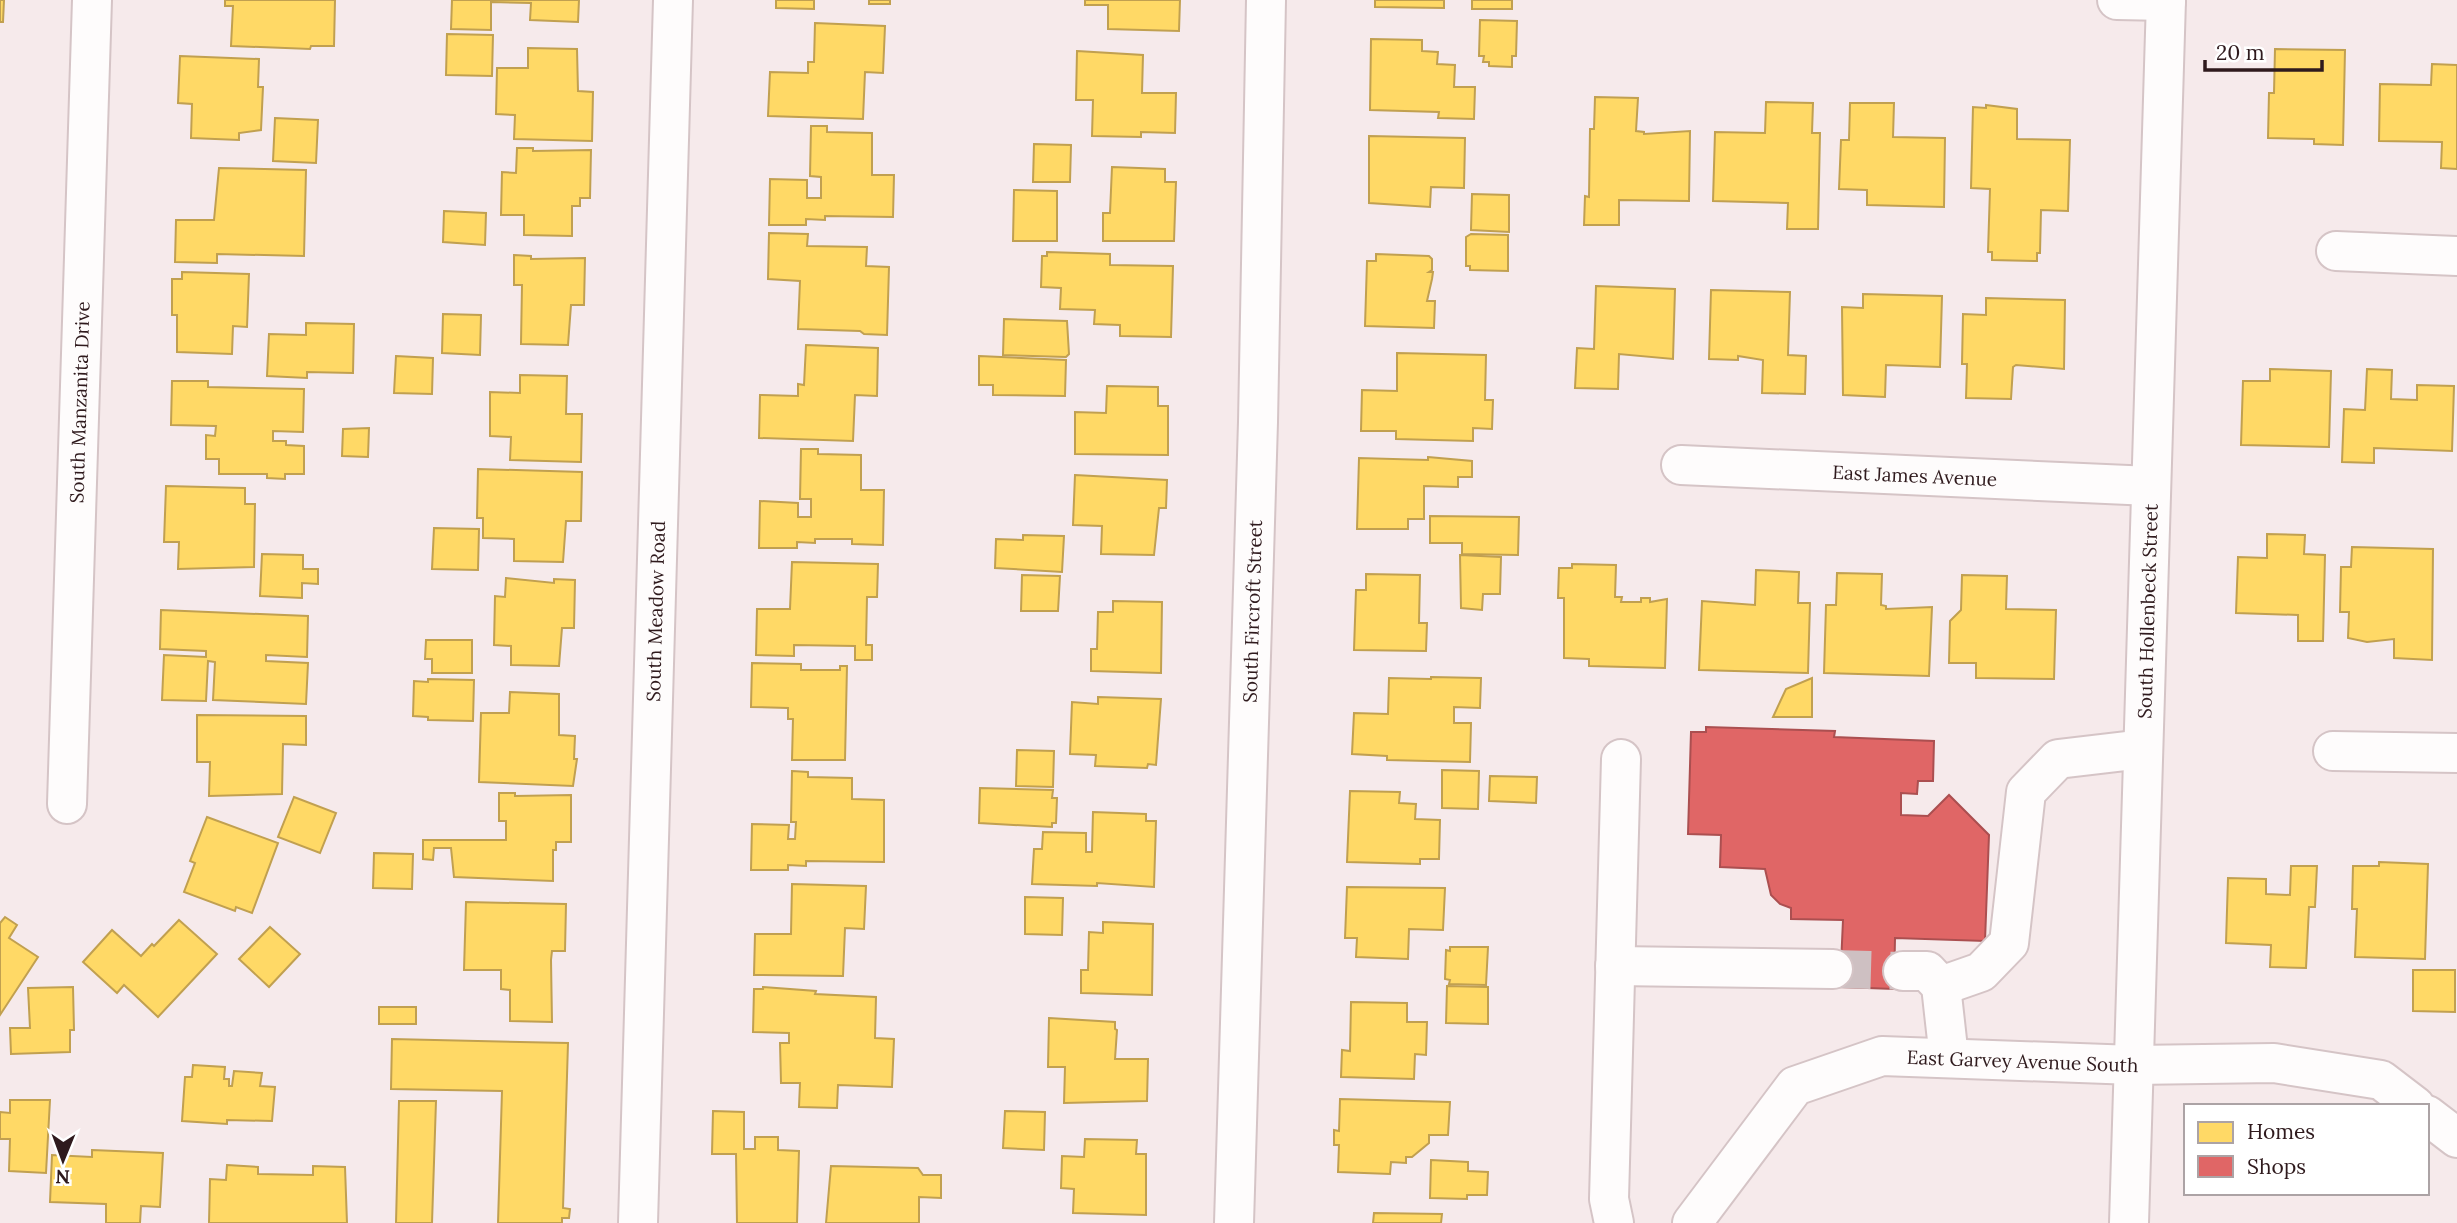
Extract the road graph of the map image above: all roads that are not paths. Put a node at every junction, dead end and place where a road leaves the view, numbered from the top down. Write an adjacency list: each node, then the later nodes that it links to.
1 (92, 0): 14 (street, South Manzanita Drive)
2 (673, 0): 24 (street, South Meadow Road)
3 (1266, 0): 25 (street, South Fircroft Street)
4 (2117, 0): 5 (street)
5 (2166, 1): 9 (street, South Hollenbeck Street)
6 (2336, 251): 7 (street)
7 (2457, 256)
8 (1681, 465): 9 (street, East James Avenue)
9 (2151, 486): 10 (street, South Hollenbeck Street)
10 (2143, 749): 18 (street); 20 (street, South Hollenbeck Street)
11 (2333, 751): 12 (street)
12 (2457, 753)
13 (1621, 759): 15 (street)
14 (67, 804)
15 (1615, 966): 16 (street); 26 (street)
16 (1833, 969)
17 (1903, 971): 18 (street)
18 (1941, 986): 19 (street)
19 (1949, 1058): 20 (street, East Garvey Avenue South); 27 (street, East Garvey Avenue South)
20 (2134, 1065): 21 (street, East Garvey Avenue South); 28 (street, South Hollenbeck Street)
21 (2412, 1104)
22 (2429, 1117): 23 (street)
23 (2457, 1138)
24 (638, 1223)
25 (1234, 1223)
26 (1614, 1223)
27 (1692, 1223)
28 (2129, 1223)

